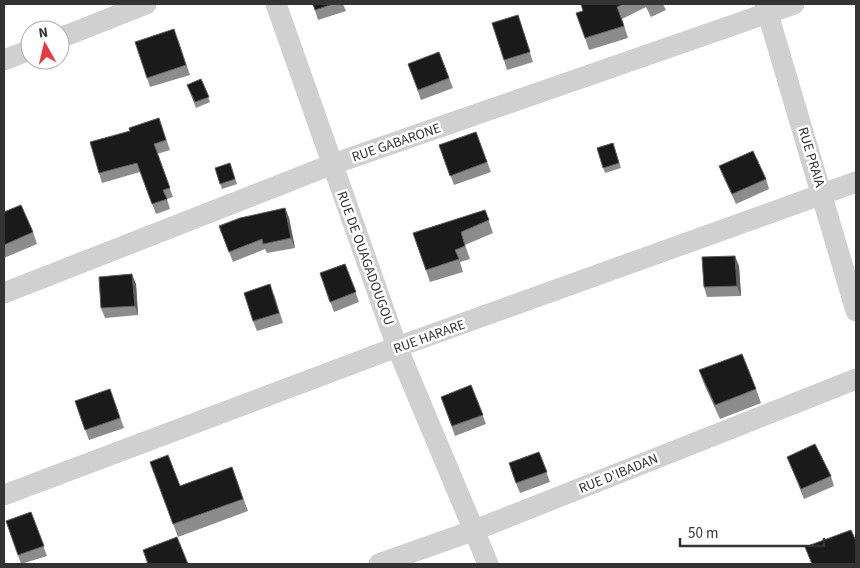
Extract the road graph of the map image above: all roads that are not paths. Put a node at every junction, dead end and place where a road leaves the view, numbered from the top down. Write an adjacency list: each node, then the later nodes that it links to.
1 (146, 4): 5 (street)
2 (276, 4): 8 (street, RUE DE OUAGADOUGOU)
3 (794, 4): 4 (street, RUE GABARONE)
4 (767, 9): 8 (street, RUE GABARONE); 10 (street, RUE PRAIA)
5 (70, 34)
6 (20, 54): 7 (street)
7 (4, 60)
8 (333, 164): 11 (street, RUE GABARONE); 13 (street, RUE DE OUAGADOUGOU)
9 (856, 182): 10 (street, RUE HARARE)
10 (823, 195): 12 (street, RUE PRAIA); 13 (street, RUE HARARE)
11 (4, 293)
12 (856, 311)
13 (398, 346): 15 (street, RUE HARARE); 16 (street, RUE DE OUAGADOUGOU)
14 (856, 379): 16 (street, RUE D'IBADAN)
15 (4, 495)
16 (476, 530): 17 (street, RUE D'IBADAN); 18 (street, RUE DE OUAGADOUGOU)
17 (379, 564)
18 (488, 564)

